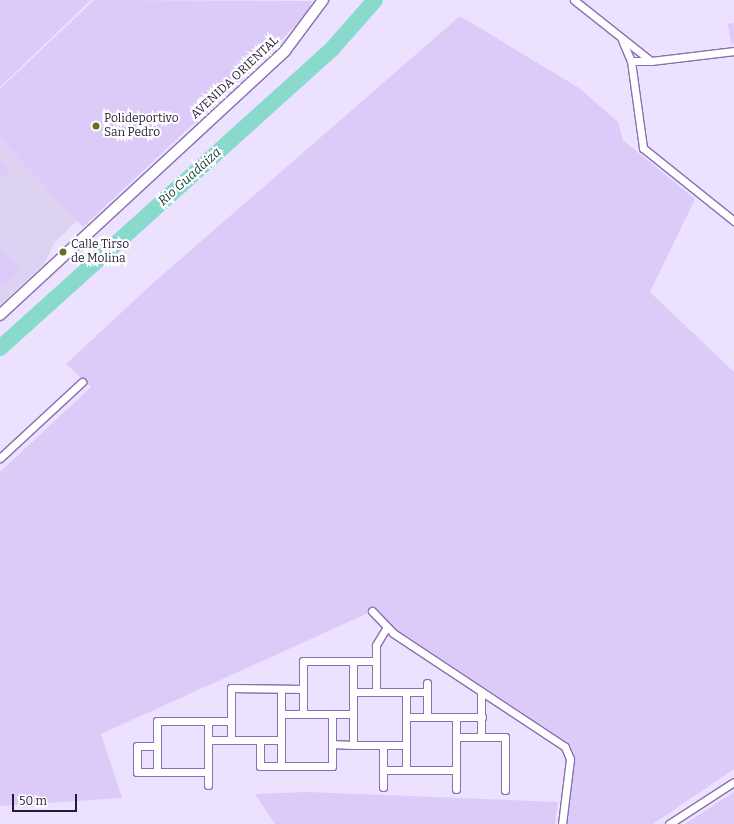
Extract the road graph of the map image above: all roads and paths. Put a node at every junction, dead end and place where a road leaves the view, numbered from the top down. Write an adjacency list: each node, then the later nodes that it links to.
1 (323, 0): 9 (street, AVENIDA ORIENTAL)
2 (574, 0): 3 (street)
3 (579, 2): 4 (street)
4 (622, 40): 6 (street); 7 (street)
5 (734, 51): 7 (street)
6 (631, 61): 7 (street); 8 (street)
7 (651, 61)
8 (734, 221)
9 (0, 315)
10 (82, 382): 11 (street)
11 (0, 458)
12 (372, 611): 13 (street)
13 (387, 627): 15 (street); 23 (street)
14 (353, 661): 15 (street); 18 (street); 19 (street)
15 (376, 661): 20 (street)
16 (427, 683): 22 (street)
17 (281, 689): 18 (street); 24 (street); 33 (street)
18 (303, 689): 25 (street)
19 (353, 692): 20 (street); 27 (street)
20 (376, 692): 21 (street)
21 (406, 692): 22 (street); 28 (street)
22 (427, 692): 29 (street)
23 (481, 692): 31 (street); 56 (street)
24 (281, 714): 25 (street); 39 (street)
25 (303, 714): 26 (street)
26 (332, 714): 27 (street); 40 (street)
27 (353, 714): 41 (street)
28 (406, 717): 29 (street); 43 (street)
29 (427, 717): 30 (street)
30 (456, 717): 31 (street); 34 (street)
31 (482, 717): 35 (street)
32 (208, 721): 33 (street); 36 (street); 44 (street)
33 (231, 721): 37 (street)
34 (456, 737): 35 (street); 48 (street)
35 (481, 737): 55 (street)
36 (208, 740): 37 (street); 50 (street)
37 (231, 740): 38 (street)
38 (260, 740): 39 (street); 45 (street)
39 (281, 740): 45 (street)
40 (332, 744): 41 (street); 45 (street)
41 (353, 744): 42 (street)
42 (383, 745): 43 (street); 46 (street)
43 (406, 745): 47 (street)
44 (157, 746): 49 (street); 49 (street)
45 (281, 766)
46 (383, 770): 47 (street); 53 (street)
47 (406, 770): 48 (street)
48 (456, 770): 54 (street)
49 (157, 772): 50 (street)
50 (208, 772): 52 (street)
51 (734, 782): 57 (street)
52 (208, 785)
53 (383, 787)
54 (456, 789)
55 (505, 790)
56 (562, 824)
57 (669, 824)

